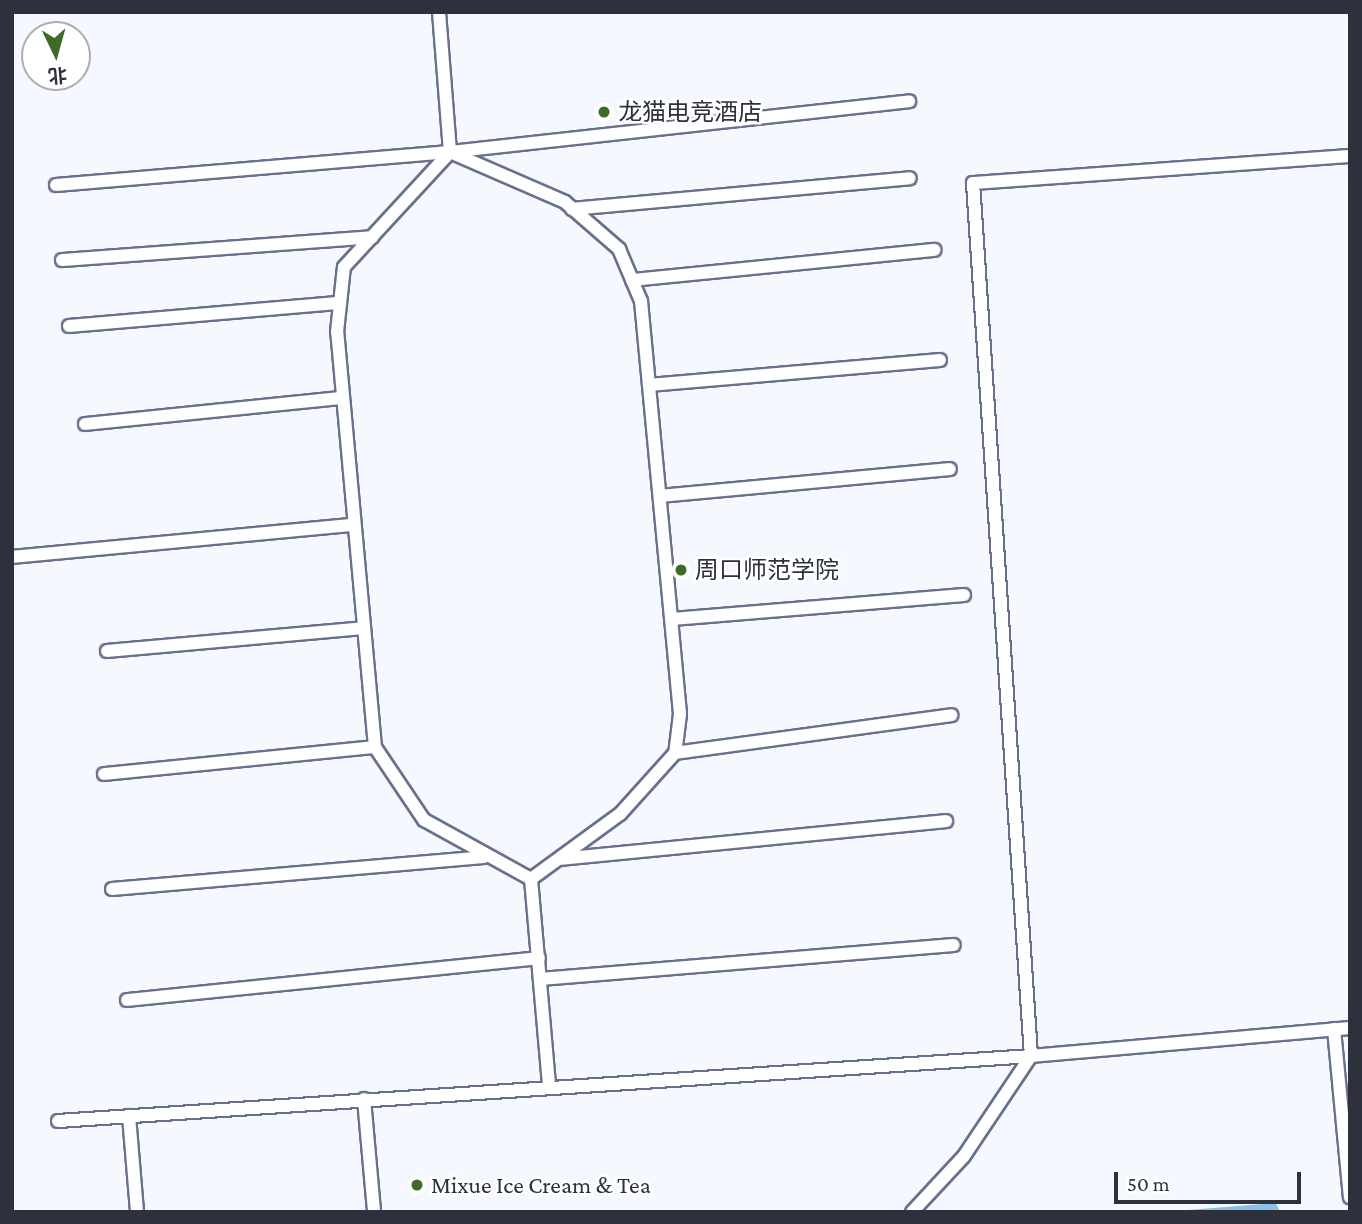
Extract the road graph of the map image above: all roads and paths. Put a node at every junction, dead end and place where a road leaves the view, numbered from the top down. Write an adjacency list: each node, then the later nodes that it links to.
1 (439, 12): 3 (lane)
2 (909, 102): 3 (lane)
3 (450, 152): 6 (lane); 7 (lane); 8 (lane)
4 (1350, 156): 41 (lane)
5 (910, 178): 7 (lane)
6 (56, 185)
7 (572, 209): 11 (lane)
8 (372, 237): 10 (lane); 12 (lane)
9 (935, 250): 11 (lane)
10 (62, 260)
11 (632, 280): 15 (lane)
12 (340, 303): 13 (lane); 16 (lane)
13 (69, 326)
14 (940, 360): 15 (lane)
15 (649, 386): 19 (lane)
16 (342, 398): 17 (lane); 20 (lane)
17 (85, 424)
18 (950, 469): 19 (lane)
19 (660, 496): 23 (lane)
20 (353, 525): 21 (lane); 24 (lane)
21 (12, 557)
22 (964, 596): 23 (lane)
23 (672, 619): 28 (lane)
24 (363, 628): 25 (lane); 27 (lane)
25 (107, 650)
26 (951, 715): 28 (lane)
27 (375, 747): 29 (lane); 31 (lane)
28 (675, 753): 32 (lane)
29 (104, 774)
30 (946, 821): 32 (lane)
31 (487, 857): 33 (lane); 34 (lane)
32 (558, 859): 33 (lane)
33 (531, 879): 36 (lane)
34 (111, 888)
35 (954, 946): 37 (lane)
36 (539, 958): 37 (lane); 38 (lane)
37 (540, 979): 42 (lane)
38 (127, 1000)
39 (1350, 1028): 40 (lane)
40 (1334, 1029): 41 (lane); 46 (lane)
41 (1031, 1056): 42 (lane); 49 (lane)
42 (549, 1086): 43 (lane)
43 (363, 1100): 44 (lane); 48 (lane)
44 (129, 1116): 45 (lane); 47 (lane)
45 (58, 1121)
46 (1350, 1197)
47 (137, 1212)
48 (374, 1212)
49 (912, 1212)

